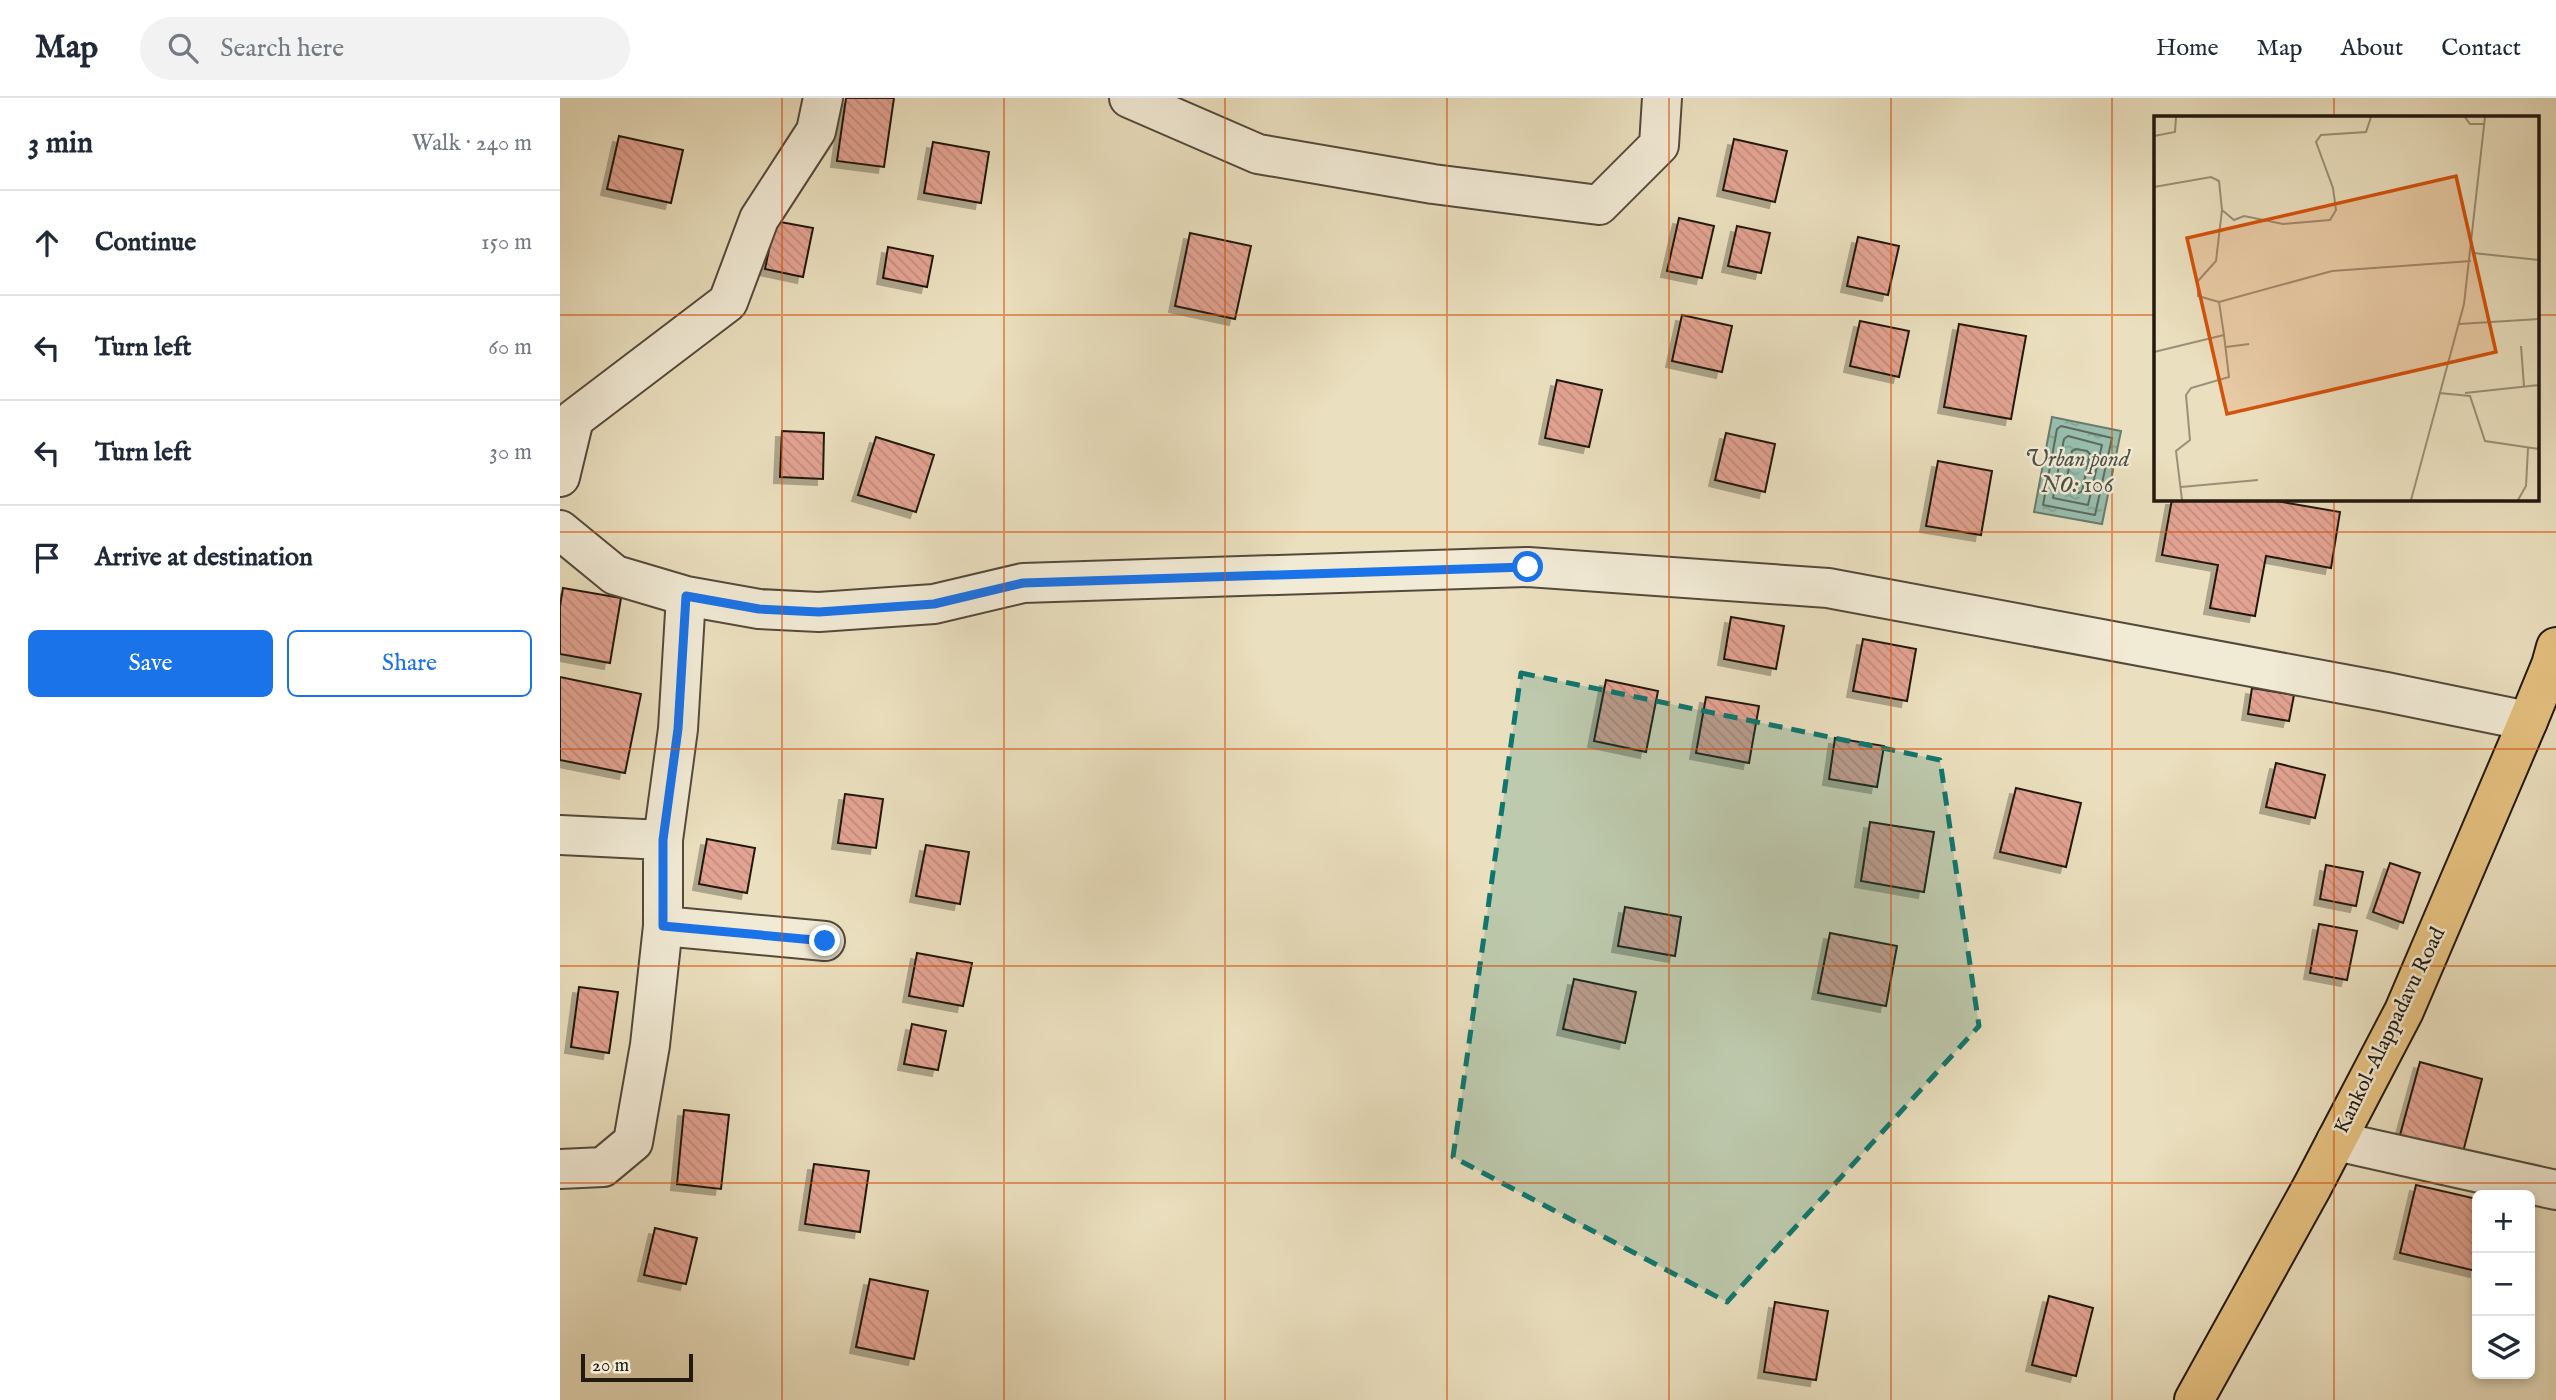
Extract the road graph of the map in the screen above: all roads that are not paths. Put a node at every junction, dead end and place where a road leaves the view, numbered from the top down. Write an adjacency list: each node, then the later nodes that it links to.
1 (823, 98): 4 (street)
2 (1129, 98): 3 (street)
3 (1662, 98)
4 (560, 477)
5 (560, 530): 6 (street)
6 (686, 596): 8 (street); 10 (street)
7 (2554, 659): 8 (main road, Kankol-Alappadavu Road)
8 (2528, 722): 13 (main road, Kankol-Alappadavu Road)
9 (560, 835): 10 (street)
10 (663, 840): 11 (street)
11 (663, 926): 12 (street); 14 (street)
12 (825, 941)
13 (2336, 1141): 15 (street); 16 (main road, Kankol-Alappadavu Road)
14 (560, 1169)
15 (2556, 1190)
16 (2194, 1400)

